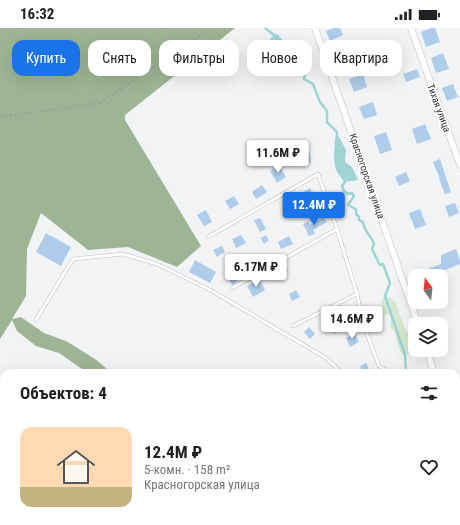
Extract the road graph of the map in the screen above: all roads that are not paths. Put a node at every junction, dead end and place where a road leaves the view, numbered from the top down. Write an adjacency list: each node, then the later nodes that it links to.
1 (316, 28): 8 (street, Красногорская улица)
2 (410, 28): 3 (street, Тихая улица)
3 (460, 166)
4 (337, 229): 5 (lane); 6 (lane); 7 (lane)
5 (208, 237)
6 (232, 288)
7 (357, 294): 10 (lane); 13 (lane)
8 (416, 317)
9 (36, 320): 12 (lane)
10 (293, 326)
11 (429, 357): 14 (street)
12 (338, 369)
13 (384, 369)
14 (433, 369)

